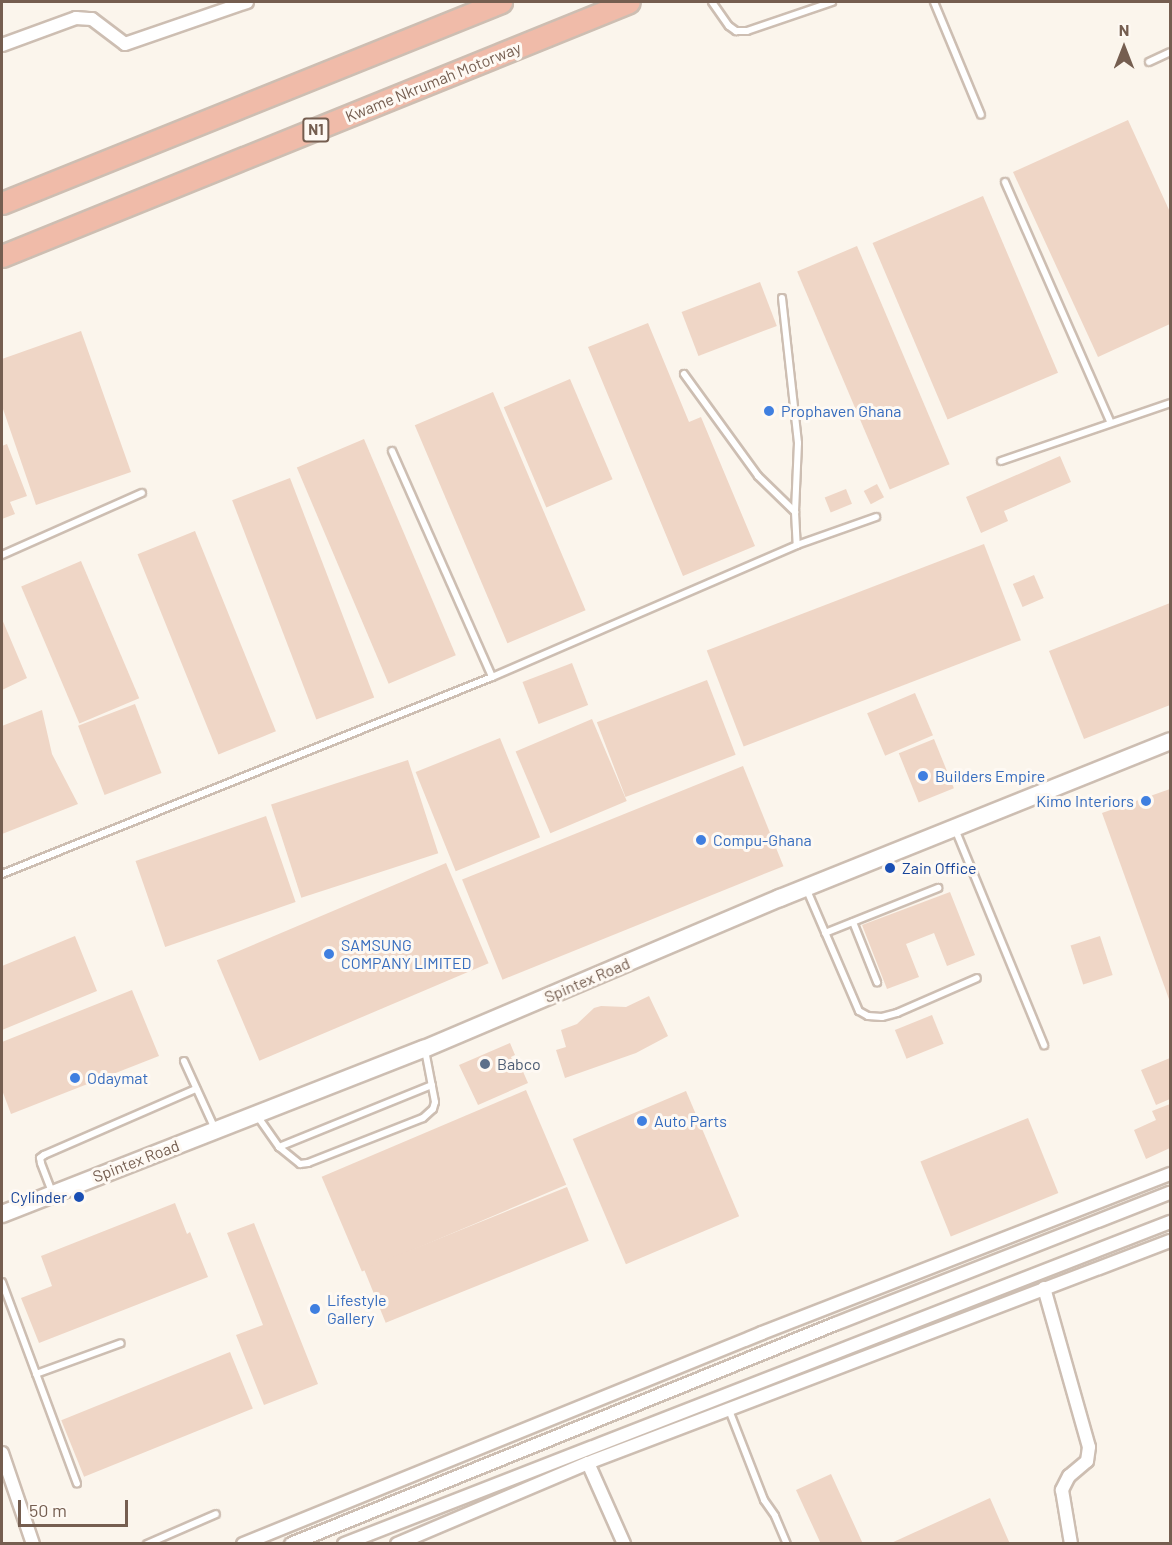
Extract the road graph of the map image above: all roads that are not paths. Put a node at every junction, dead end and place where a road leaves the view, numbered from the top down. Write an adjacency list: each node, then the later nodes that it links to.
1 (247, 2): 7 (street)
2 (501, 2): 12 (highway)
3 (629, 2): 13 (highway, Kwame Nkrumah Motorway / N1)
4 (712, 2): 5 (lane)
5 (832, 2)
6 (934, 2): 10 (lane)
7 (2, 45)
8 (1170, 52): 9 (lane)
9 (1149, 62)
10 (981, 115)
11 (1005, 182): 17 (lane)
12 (2, 204)
13 (2, 256)
14 (782, 298): 21 (lane)
15 (684, 374): 21 (lane)
16 (1170, 403): 17 (lane)
17 (1111, 423): 19 (lane)
18 (392, 451): 25 (lane)
19 (1001, 461)
20 (142, 493): 24 (lane)
21 (795, 512): 23 (lane)
22 (876, 517): 23 (lane)
23 (797, 545): 25 (lane)
24 (2, 555)
25 (492, 677): 28 (lane)
26 (1170, 741): 27 (main road, Spintex Road)
27 (954, 828): 29 (main road, Spintex Road); 35 (lane)
28 (2, 874)
29 (806, 888): 32 (lane); 36 (main road, Spintex Road)
30 (939, 888): 31 (lane)
31 (854, 922): 32 (lane); 34 (lane)
32 (825, 933): 33 (lane)
33 (977, 978)
34 (877, 982)
35 (1044, 1045)
36 (424, 1049): 38 (lane); 40 (main road, Spintex Road)
37 (184, 1061): 39 (lane)
38 (432, 1085): 42 (lane); 42 (lane)
39 (196, 1089): 41 (lane); 44 (lane)
40 (256, 1114): 41 (main road, Spintex Road); 42 (lane)
41 (215, 1130): 44 (main road, Spintex Road)
42 (279, 1147)
43 (1170, 1174): 62 (street)
44 (52, 1194): 46 (main road, Spintex Road)
45 (1170, 1194): 63 (street)
46 (2, 1214)
47 (1170, 1221): 64 (street)
48 (1170, 1241): 50 (street)
49 (2, 1282): 52 (lane)
50 (1044, 1288): 53 (street); 68 (street)
51 (120, 1342): 52 (lane)
52 (36, 1374): 56 (lane)
53 (728, 1409): 55 (street); 67 (lane)
54 (2, 1453): 59 (street)
55 (588, 1463): 65 (street); 66 (street)
56 (76, 1484)
57 (216, 1514): 58 (lane)
58 (171, 1535): 60 (lane); 61 (lane)
59 (33, 1544)
60 (147, 1544)
61 (174, 1544)
62 (243, 1544)
63 (291, 1544)
64 (344, 1544)
65 (397, 1544)
66 (624, 1544)
67 (787, 1544)
68 (1071, 1544)

